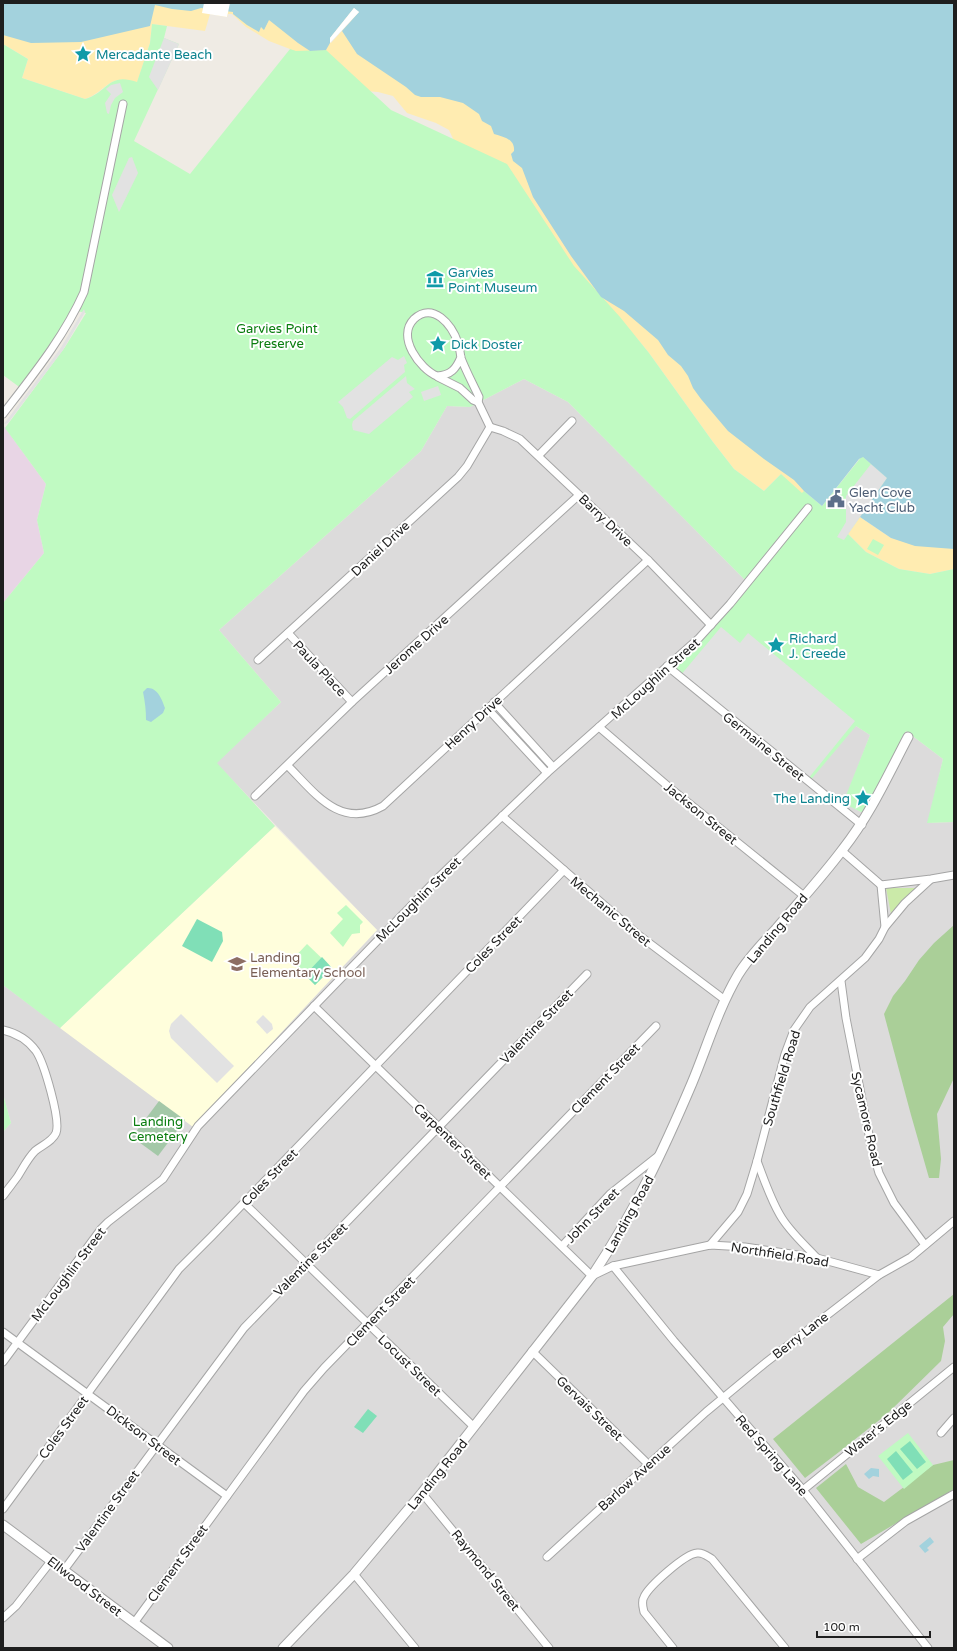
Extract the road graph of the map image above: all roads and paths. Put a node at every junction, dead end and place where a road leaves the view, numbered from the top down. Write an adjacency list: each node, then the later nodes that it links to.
1 (123, 104): 5 (street)
2 (461, 357): 3 (street); 3 (street); 4 (street)
3 (437, 376): 4 (street)
4 (478, 402): 7 (street)
5 (3, 414)
6 (572, 421): 8 (street)
7 (490, 427): 8 (street, Barry Drive); 13 (street, Daniel Drive)
8 (539, 455): 9 (street, Barry Drive)
9 (580, 494): 11 (street, Barry Drive); 16 (street, Jerome Drive)
10 (808, 508): 12 (street, McLoughlin Street)
11 (648, 560): 12 (street, Barry Drive); 17 (street, Henry Drive)
12 (712, 625): 15 (street, McLoughlin Street)
13 (288, 633): 14 (street, Daniel Drive); 16 (street, Paula Place)
14 (258, 660)
15 (667, 666): 19 (street, McLoughlin Street); 26 (street, Germaine Street)
16 (352, 702): 21 (street, Jerome Drive)
17 (494, 702): 18 (street, Henry Drive); 22 (street)
18 (487, 708): 21 (street, Henry Drive); 23 (street)
19 (599, 727): 22 (street, McLoughlin Street); 32 (street, Jackson Street)
20 (908, 737): 26 (street, Landing Road)
21 (288, 766): 24 (street, Jerome Drive)
22 (553, 767): 23 (street, McLoughlin Street)
23 (547, 773): 25 (street, McLoughlin Street)
24 (255, 796)
25 (502, 816): 28 (street, Mechanic Street); 37 (street, McLoughlin Street)
26 (862, 825): 27 (street, Landing Road)
27 (842, 851): 31 (street); 32 (street, Landing Road)
28 (564, 870): 36 (street, Mechanic Street); 40 (street, Coles Street)
29 (954, 875): 30 (street)
30 (931, 880): 31 (street); 33 (street, Southfield Road)
31 (881, 885): 33 (street)
32 (804, 896): 36 (street, Landing Road)
33 (885, 927): 35 (street, Southfield Road)
34 (587, 974): 41 (street, Valentine Street)
35 (841, 980): 43 (street, Southfield Road); 49 (street, Sycamore Road)
36 (725, 1000): 42 (street, Landing Road)
37 (314, 1006): 40 (street, Carpenter Street); 58 (street, McLoughlin Street)
38 (656, 1026): 44 (street, Clement Street)
39 (3, 1030): 45 (street)
40 (376, 1066): 41 (street, Carpenter Street); 46 (street, Coles Street)
41 (438, 1126): 44 (street, Carpenter Street); 52 (street, Valentine Street)
42 (660, 1154): 50 (street, John Street); 55 (street, Landing Road)
43 (757, 1161): 48 (street, Southfield Road); 51 (street)
44 (500, 1187): 50 (street, Carpenter Street); 56 (street, Clement Street)
45 (3, 1196)
46 (244, 1203): 52 (street, Locust Street); 62 (street, Coles Street)
47 (954, 1221): 49 (street)
48 (710, 1245): 51 (street, Northfield Road); 53 (street, Northfield Road)
49 (925, 1245): 54 (street)
50 (562, 1246): 55 (street, Carpenter Street)
51 (817, 1258): 54 (street, Northfield Road)
52 (306, 1264): 56 (street, Locust Street); 67 (street, Valentine Street)
53 (613, 1266): 55 (street, Northfield Road); 63 (street, Red Spring Lane)
54 (879, 1275): 63 (street, Berry Lane)
55 (592, 1276): 59 (street, Landing Road)
56 (368, 1324): 65 (street, Locust Street); 72 (street, Clement Street)
57 (3, 1332): 58 (street, Dickson Street)
58 (18, 1342): 60 (street, McLoughlin Street); 62 (street, Dickson Street)
59 (532, 1351): 65 (street, Landing Road); 68 (street, Gervais Street)
60 (3, 1362)
61 (954, 1367): 69 (street, Water's Edge)
62 (88, 1393): 67 (street, Dickson Street); 73 (street, Coles Street)
63 (723, 1398): 68 (street, Barlow Avenue); 69 (street, Red Spring Lane)
64 (954, 1418): 66 (street)
65 (474, 1427): 70 (street, Landing Road)
66 (941, 1433)
67 (157, 1445): 72 (street, Dickson Street); 78 (street, Valentine Street)
68 (648, 1464): 75 (street, Barlow Avenue)
69 (802, 1490): 76 (street, Red Spring Lane)
70 (422, 1493): 79 (street, Landing Road); 85 (street, Raymond Street)
71 (954, 1494): 76 (street)
72 (227, 1496): 81 (street, Clement Street)
73 (3, 1509)
74 (3, 1525): 77 (street, Ellwood Street)
75 (547, 1557)
76 (857, 1559): 88 (street, Red Spring Lane)
77 (52, 1560): 78 (street, Ellwood Street); 80 (street)
78 (64, 1570): 81 (street, Ellwood Street)
79 (354, 1574): 82 (street, Landing Road); 84 (street)
80 (3, 1618)
81 (134, 1623): 83 (street, Ellwood Street)
82 (288, 1646)
83 (168, 1648)
84 (415, 1648)
85 (549, 1648)
86 (673, 1648): 87 (street)
87 (785, 1648)
88 (928, 1648)

